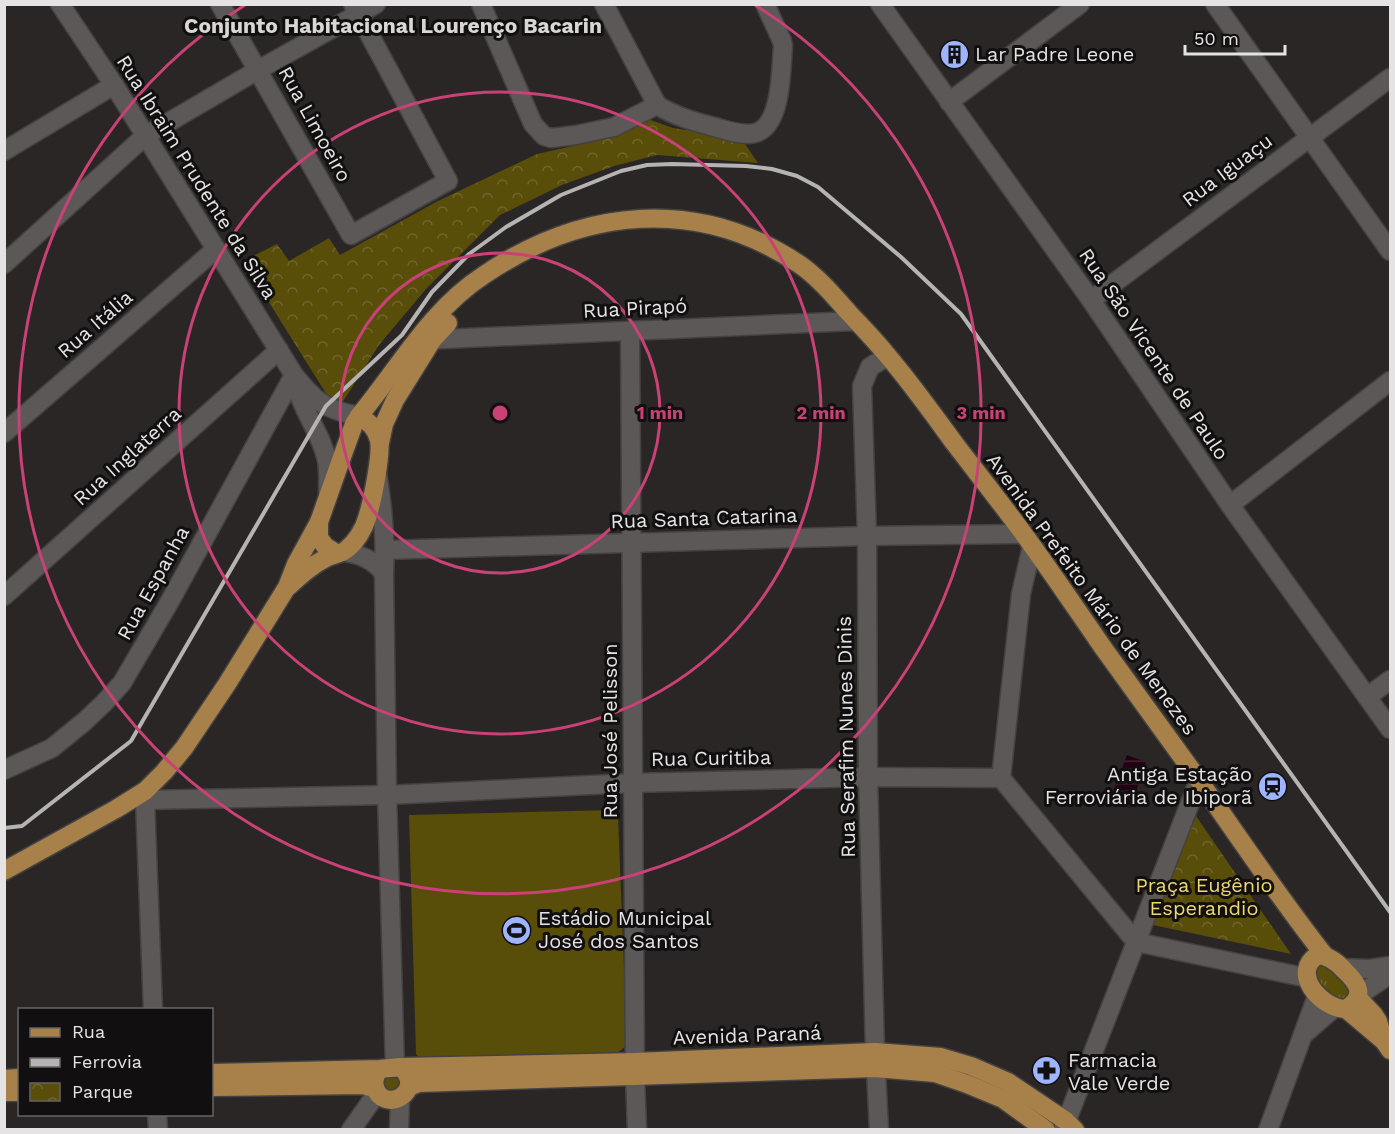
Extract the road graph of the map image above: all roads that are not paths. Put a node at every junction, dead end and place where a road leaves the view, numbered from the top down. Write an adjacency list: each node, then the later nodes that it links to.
1 (60, 4): 13 (street, Rua Ibraim Prudente da Silva)
2 (220, 4): 11 (street, Rua Limoeiro)
3 (376, 4): 10 (street)
4 (481, 4): 15 (street)
5 (604, 4): 15 (street)
6 (765, 4): 15 (street)
7 (880, 4): 14 (street, Rua São Vicente de Paulo)
8 (1080, 4): 14 (street)
9 (1215, 4): 17 (street)
10 (356, 9): 11 (street); 11 (street, Rua Limoeiro)
11 (258, 70): 16 (street)
12 (1390, 78): 17 (street, Rua Iguaçu)
13 (114, 85): 16 (street, Rua Ibraim Prudente da Silva); 18 (street)
14 (949, 102): 22 (street, Rua São Vicente de Paulo)
15 (657, 105)
16 (145, 136): 19 (street, Rua Ibraim Prudente da Silva); 21 (street)
17 (1310, 137): 20 (street); 22 (street, Rua Iguaçu)
18 (4, 152)
19 (216, 249): 26 (street, Rua Ibraim Prudente da Silva); 31 (street, Rua Itália)
20 (1390, 251)
21 (4, 264)
22 (1091, 300): 35 (street, Rua São Vicente de Paulo)
23 (856, 321): 24 (street, Rua Pirapó); 25 (main road, Avenida Prefeito Mário de Menezes); 27 (main road, Avenida Prefeito Mário de Menezes)
24 (630, 331): 25 (street, Rua Pirapó); 39 (street, Rua José Pelisson)
25 (425, 340): 30 (main road, Avenida Prefeito Mário de Menezes); 32 (main road, Avenida Prefeito Mário de Menezes)
26 (279, 350): 28 (street, Rua Ibraim Prudente da Silva); 44 (street, Rua Inglaterra)
27 (888, 356): 37 (street, Rua Serafim Nunes Dinis); 38 (main road, Avenida Prefeito Mário de Menezes)
28 (294, 375): 30 (street, Rua Ibraim Prudente da Silva); 34 (street, Rua Ibraim Prudente da Silva); 48 (street, Rua Espanha)
29 (1390, 381): 35 (street)
30 (359, 416): 32 (main road); 34 (main road, Avenida Prefeito Mário de Menezes)
31 (4, 433)
32 (380, 443): 33 (main road, Avenida Prefeito Mário de Menezes)
33 (377, 473): 40 (street); 41 (main road, Avenida Prefeito Mário de Menezes)
34 (328, 497): 36 (main road, Avenida Prefeito Mário de Menezes)
35 (1230, 505): 46 (street, Rua São Vicente de Paulo)
36 (319, 522): 41 (main road); 43 (main road)
37 (867, 536): 38 (street, Rua Santa Catarina); 39 (street, Rua Santa Catarina); 49 (street, Rua Serafim Nunes Dinis)
38 (1028, 540): 50 (street); 51 (main road, Avenida Prefeito Mário de Menezes)
39 (632, 543): 40 (street, Rua Santa Catarina); 52 (street, Rua José Pelisson)
40 (385, 550): 42 (street)
41 (340, 552): 42 (street); 43 (main road)
42 (384, 573): 53 (street)
43 (287, 587): 54 (main road)
44 (4, 596)
45 (1390, 680): 46 (street)
46 (1367, 697): 47 (street, Rua São Vicente de Paulo)
47 (1390, 729)
48 (4, 770)
49 (868, 777): 50 (street, Rua Curitiba); 52 (street, Rua Curitiba); 68 (street, Rua Serafim Nunes Dinis)
50 (1001, 778): 58 (street)
51 (1199, 780): 58 (street); 59 (main road, Avenida Prefeito Mário de Menezes)
52 (633, 783): 53 (street, Rua Curitiba); 70 (street, Rua José Pelisson)
53 (387, 795): 54 (street, Rua Curitiba); 69 (street)
54 (145, 796): 55 (main road); 65 (street)
55 (38, 852): 56 (main road); 57 (main road)
56 (4, 857)
57 (4, 871)
58 (1136, 942): 59 (street); 75 (street)
59 (1314, 965): 61 (main road); 63 (main road)
60 (1390, 966): 61 (street)
61 (1342, 968): 64 (main road)
62 (1390, 974): 64 (street)
63 (1317, 996): 64 (main road); 66 (street)
64 (1349, 1003): 66 (street); 67 (main road)
65 (153, 1008)
66 (1303, 1036): 81 (street)
67 (1387, 1046)
68 (875, 1060): 70 (main road, Avenida Paraná); 75 (main road, Avenida Paraná); 79 (street, Rua Serafim Nunes Dinis); 80 (main road, Avenida Paraná)
69 (392, 1068): 70 (main road, Avenida Paraná); 71 (main road, Avenida Paraná); 73 (main road); 74 (main road)
70 (635, 1069): 74 (main road, Avenida Paraná); 78 (street, Rua José Pelisson)
71 (213, 1073)
72 (213, 1087): 73 (main road, Avenida Paraná)
73 (376, 1090): 74 (main road, Avenida Paraná); 76 (street)
74 (404, 1093): 77 (street)
75 (1068, 1127)
76 (351, 1130)
77 (399, 1130)
78 (637, 1130)
79 (879, 1130)
80 (1046, 1130)
81 (1268, 1130)

